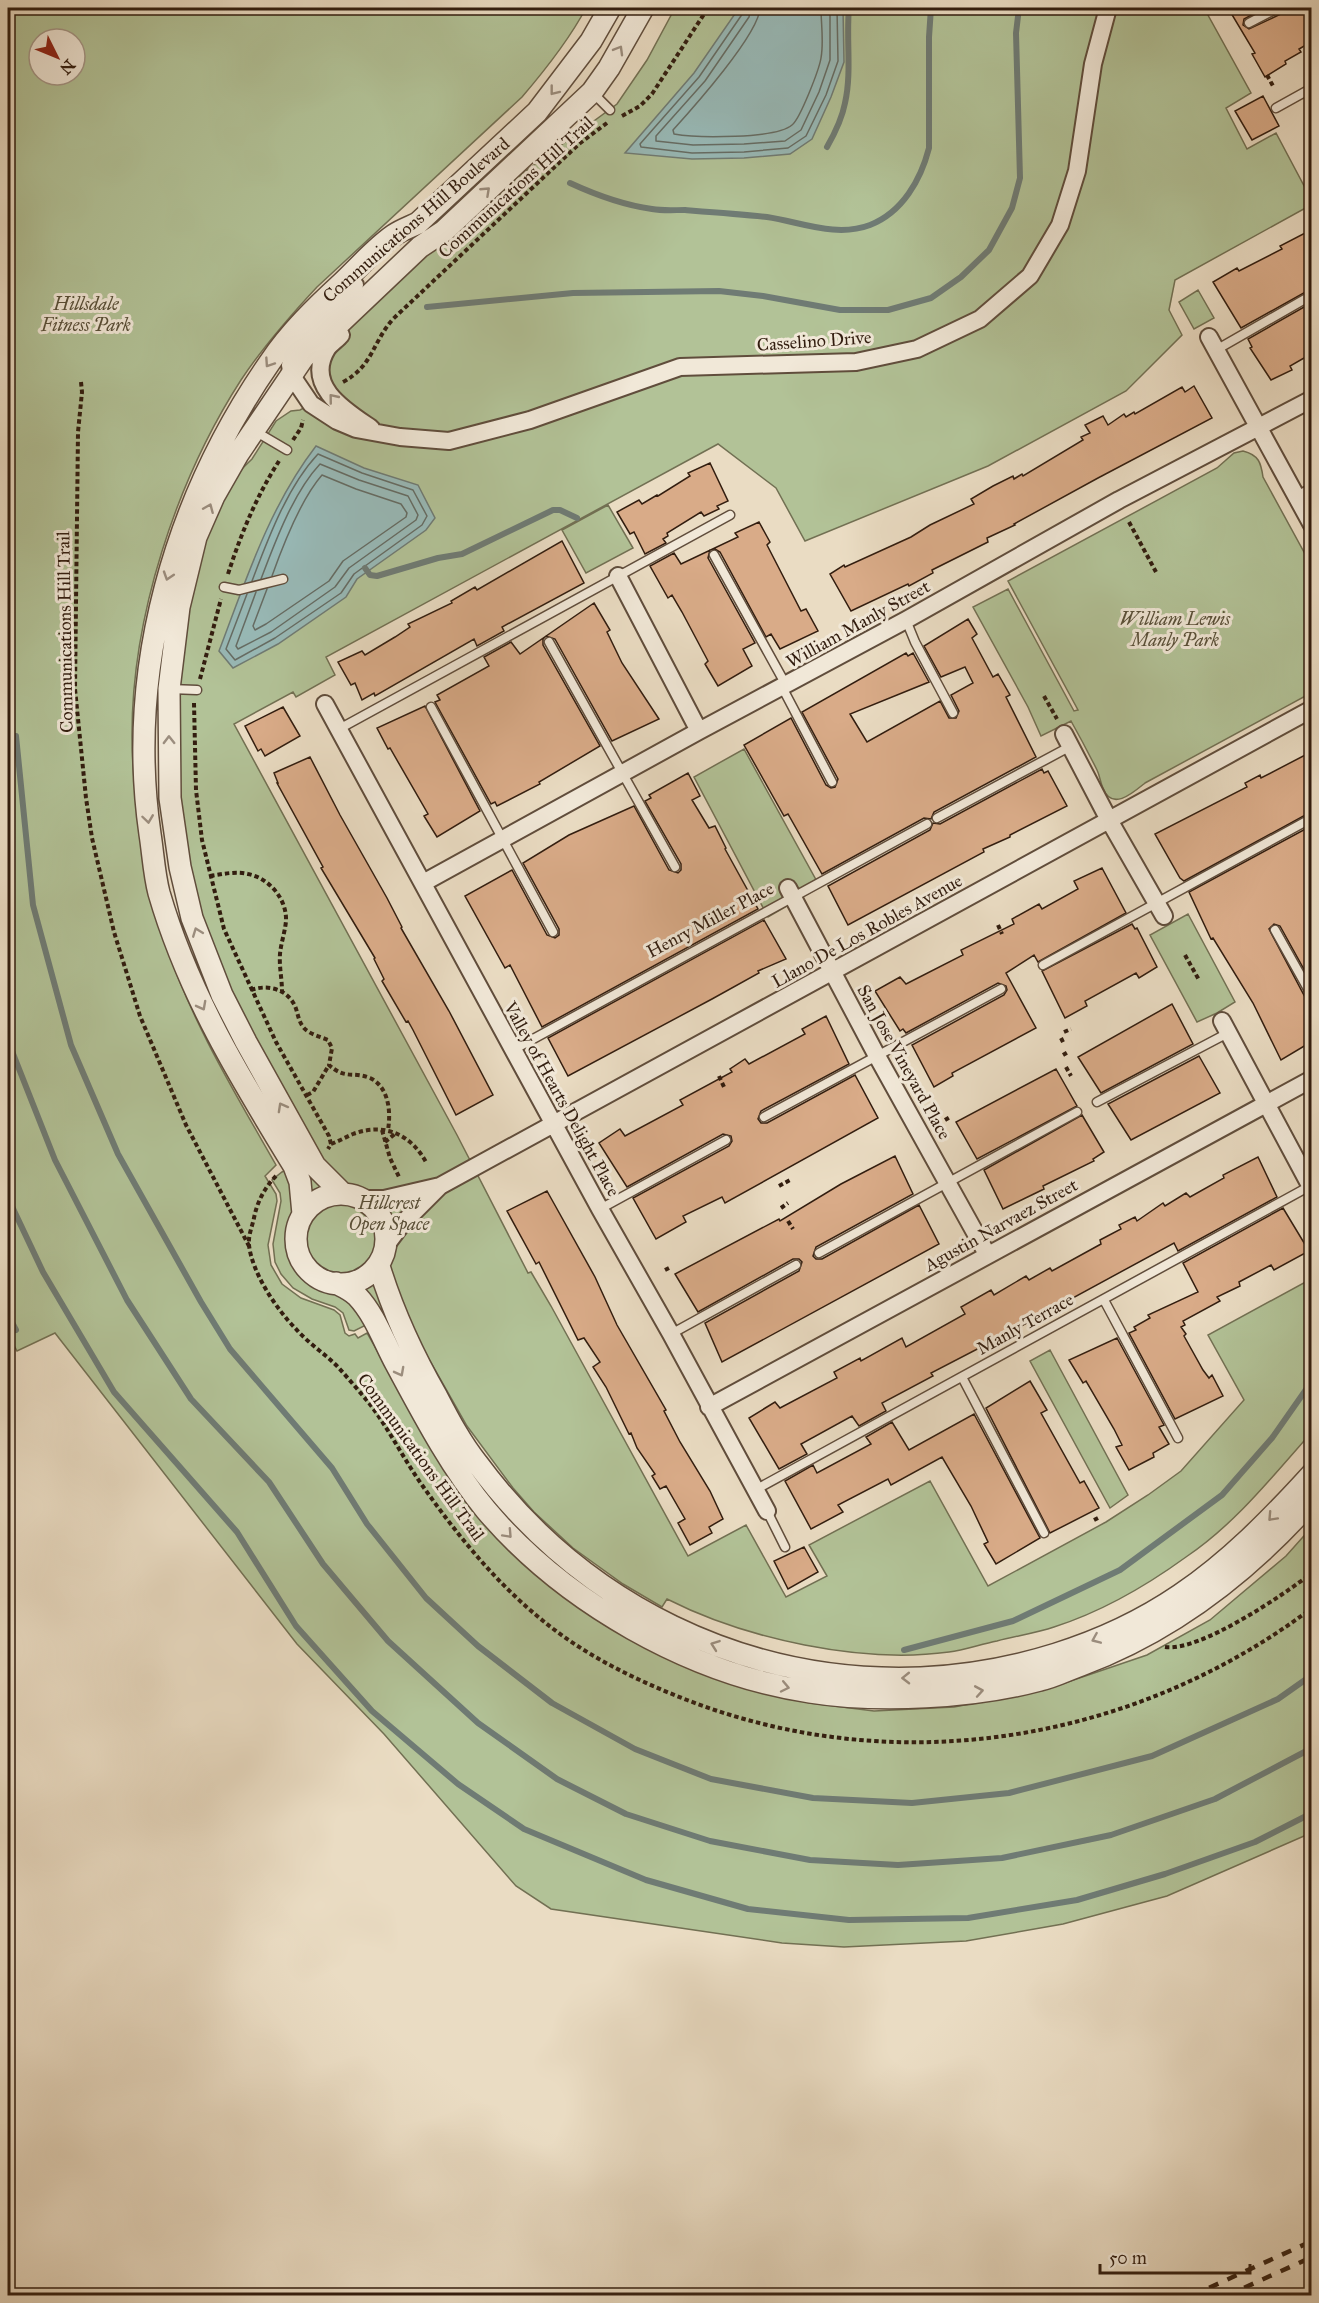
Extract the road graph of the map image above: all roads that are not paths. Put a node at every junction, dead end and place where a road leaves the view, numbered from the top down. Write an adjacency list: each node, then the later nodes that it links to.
1 (610, 8): 10 (street, Communications Hill Boulevard, one-way to 10)
2 (643, 8): 7 (street, Communications Hill Boulevard, one-way to 2)
3 (1108, 8): 18 (street, Casselino Drive)
4 (1278, 8): 5 (lane)
5 (1249, 23)
6 (1311, 88): 8 (lane)
7 (592, 92): 9 (lane); 11 (street, Communications Hill Boulevard, one-way to 7)
8 (1276, 108)
9 (610, 110)
10 (417, 223): 14 (street); 72 (street, Communications Hill Boulevard, one-way to 72)
11 (444, 231): 14 (street, Communications Hill Boulevard); 18 (street, one-way to 11)
12 (1311, 296): 13 (lane)
13 (1213, 343): 16 (street)
14 (292, 376): 17 (street, Communications Hill Boulevard); 18 (street, Casselino Drive)
15 (1311, 399): 16 (street, William Manly Street)
16 (1259, 428): 21 (street); 28 (street, William Manly Street)
17 (253, 430): 19 (lane); 31 (street, Communications Hill Boulevard, one-way to 17)
18 (380, 433)
19 (286, 450)
20 (1311, 488): 21 (lane)
21 (1296, 496): 23 (street)
22 (730, 514): 25 (lane)
23 (1311, 525)
24 (714, 555): 30 (lane)
25 (618, 576): 37 (lane); 38 (street)
26 (282, 579): 27 (lane)
27 (224, 587)
28 (906, 620): 30 (street, William Manly Street); 36 (lane)
29 (549, 642): 40 (lane)
30 (784, 686): 38 (street, William Manly Street); 41 (lane)
31 (169, 688): 32 (lane); 70 (street, Communications Hill Boulevard, one-way to 31)
32 (197, 690)
33 (325, 704): 37 (street, Valley of Hearts Delight Place)
34 (431, 707): 46 (lane)
35 (1311, 709): 44 (street, Llano De Los Robles Avenue)
36 (953, 713)
37 (339, 729): 48 (street, Valley of Hearts Delight Place)
38 (699, 731): 40 (street, William Manly Street)
39 (1065, 735): 42 (lane); 44 (street)
40 (622, 773): 46 (street, William Manly Street); 47 (lane)
41 (832, 782)
42 (937, 818)
43 (1311, 818): 50 (lane)
44 (1109, 820): 50 (street); 54 (street, Llano De Los Robles Avenue)
45 (927, 824): 49 (lane, Henry Miller Place)
46 (503, 839): 48 (street, William Manly Street); 52 (lane)
47 (675, 867)
48 (423, 883): 58 (street, Valley of Hearts Delight Place)
49 (791, 893): 54 (street, San Jose Vineyard Place); 58 (lane, Henry Miller Place)
50 (1161, 909): 53 (lane)
51 (1275, 930): 56 (lane)
52 (553, 932)
53 (1043, 965)
54 (833, 972): 59 (street, San Jose Vineyard Place); 65 (street, Llano De Los Robles Avenue)
55 (1001, 989): 59 (lane)
56 (1311, 996)
57 (1225, 1027): 61 (lane); 62 (street)
58 (513, 1050): 65 (street, Valley of Hearts Delight Place)
59 (877, 1056): 64 (lane); 67 (street, San Jose Vineyard Place)
60 (1311, 1079): 62 (street, Agustin Narvaez Street)
61 (1097, 1102)
62 (1266, 1104): 69 (street); 75 (street, Agustin Narvaez Street)
63 (1077, 1112): 67 (lane)
64 (764, 1117)
65 (555, 1124): 68 (street, Llano De Los Robles Avenue); 71 (street, Valley of Hearts Delight Place)
66 (726, 1140): 71 (lane)
67 (948, 1182): 74 (lane); 75 (street, San Jose Vineyard Place)
68 (441, 1186): 70 (street, Llano De Los Robles Avenue); 73 (street, Llano De Los Robles Avenue)
69 (1311, 1187): 79 (lane, Manly Terrace)
70 (352, 1196): 72 (street); 73 (street)
71 (600, 1209): 80 (street, Valley of Hearts Delight Place)
72 (303, 1214): 78 (street)
73 (387, 1244): 77 (street)
74 (819, 1253)
75 (987, 1254): 82 (street, Agustin Narvaez Street)
76 (796, 1264): 80 (lane)
77 (379, 1266): 78 (street); 90 (street, one-way to 77)
78 (336, 1283): 91 (street, one-way to 91)
79 (1104, 1300): 81 (lane, Manly Terrace); 83 (lane)
80 (671, 1334): 82 (street, Valley of Hearts Delight Place)
81 (962, 1377): 85 (lane, Manly Terrace); 88 (lane)
82 (709, 1407): 85 (street, Valley of Hearts Delight Place)
83 (1178, 1438)
84 (1311, 1474): 90 (street, one-way to 90)
85 (755, 1491): 87 (street, Valley of Hearts Delight Place)
86 (1311, 1500): 91 (street)
87 (767, 1511): 89 (lane)
88 (1044, 1533)
89 (785, 1547)
90 (1125, 1625): 91 (lane)
91 (1143, 1637)

